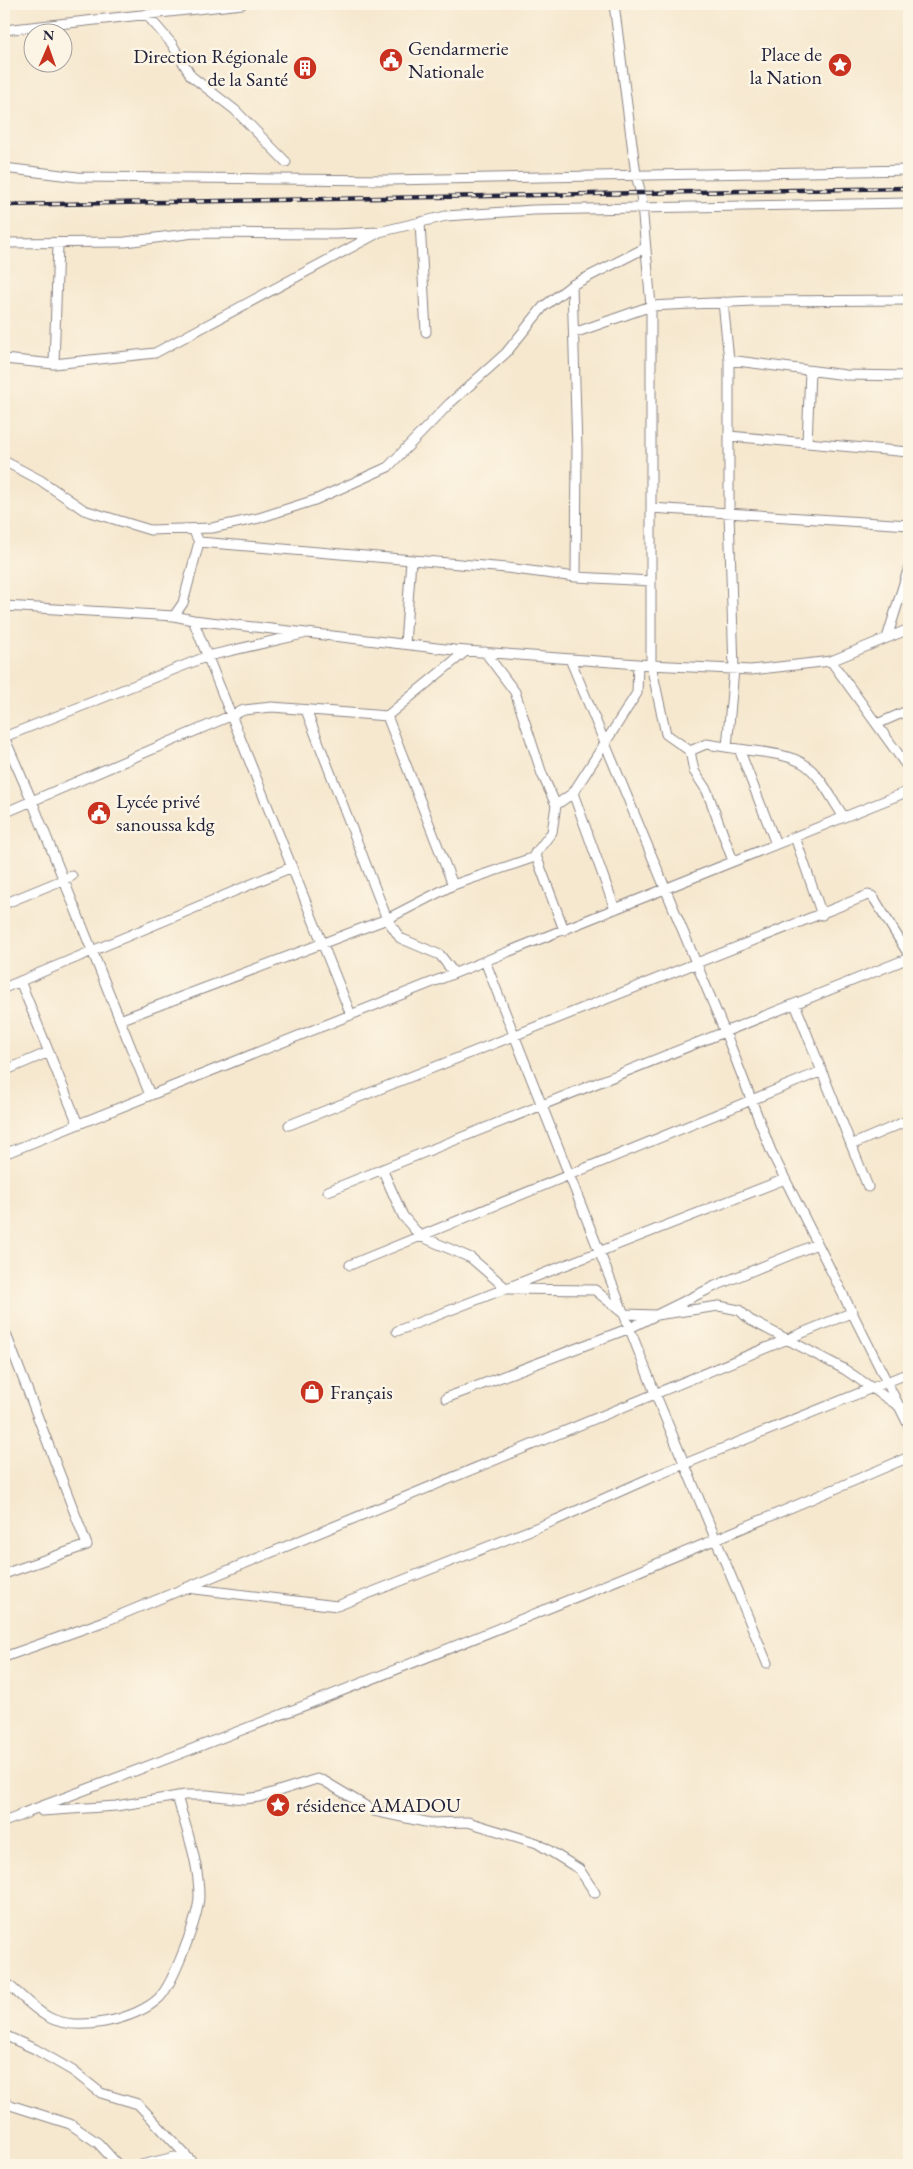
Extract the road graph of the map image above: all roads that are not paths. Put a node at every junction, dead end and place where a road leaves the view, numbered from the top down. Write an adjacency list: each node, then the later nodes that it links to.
1 (242, 4): 3 (street)
2 (614, 4): 9 (street)
3 (215, 5): 4 (street)
4 (146, 14): 5 (street); 6 (street)
5 (4, 30)
6 (286, 162)
7 (4, 168): 9 (street)
8 (909, 170): 9 (street)
9 (636, 175): 11 (street)
10 (909, 202): 11 (street)
11 (642, 208): 12 (street); 16 (street)
12 (420, 222): 13 (street); 21 (street)
13 (379, 232): 15 (street); 25 (street)
14 (4, 243): 15 (street)
15 (58, 244): 25 (street)
16 (645, 248): 17 (street); 20 (street)
17 (572, 285): 22 (street); 35 (street)
18 (909, 300): 19 (street)
19 (723, 302): 20 (street); 24 (street)
20 (651, 306): 22 (street); 32 (street)
21 (426, 332)
22 (574, 334): 39 (street)
23 (4, 359): 25 (street)
24 (729, 360): 26 (street); 28 (street)
25 (54, 364)
26 (810, 371): 27 (street); 29 (street)
27 (909, 376)
28 (729, 436): 29 (street); 33 (street)
29 (807, 443): 30 (street)
30 (909, 452)
31 (4, 461): 35 (street)
32 (651, 508): 33 (street); 40 (street)
33 (729, 513): 34 (street); 55 (street)
34 (909, 525)
35 (193, 529): 36 (street)
36 (199, 542): 37 (street); 42 (street)
37 (411, 560): 39 (street); 47 (street)
38 (909, 567): 46 (street)
39 (576, 577): 40 (street)
40 (651, 581): 54 (street)
41 (4, 606): 42 (street)
42 (174, 616): 43 (street)
43 (193, 620): 45 (street); 50 (street)
44 (909, 629): 46 (street)
45 (310, 632): 47 (street); 50 (street)
46 (887, 638): 52 (street)
47 (405, 644): 48 (street)
48 (466, 651): 49 (street); 59 (street)
49 (485, 652): 51 (street); 70 (street)
50 (208, 656): 58 (street); 61 (street)
51 (570, 659): 53 (street); 62 (street)
52 (831, 661): 55 (street); 60 (street)
53 (638, 664): 54 (street); 62 (street)
54 (651, 665): 55 (street); 65 (street)
55 (734, 669): 63 (street)
56 (306, 710): 58 (street); 59 (street); 85 (street)
57 (909, 710): 60 (street)
58 (231, 715): 69 (street); 77 (street)
59 (387, 716): 80 (street)
60 (877, 724): 66 (street)
61 (4, 737): 69 (street)
62 (605, 743): 68 (street); 81 (street)
63 (727, 747): 64 (street); 65 (street)
64 (739, 749): 72 (street); 74 (street)
65 (690, 752): 76 (street)
66 (909, 769)
67 (909, 791): 72 (street)
68 (573, 793): 70 (street); 83 (street)
69 (32, 800): 71 (street); 79 (street)
70 (556, 805): 75 (street)
71 (4, 813)
72 (844, 817): 73 (street)
73 (795, 836): 74 (street); 84 (street)
74 (776, 844): 76 (street)
75 (535, 853): 80 (street); 86 (street)
76 (734, 861): 81 (street)
77 (292, 867): 87 (street); 88 (street)
78 (72, 876): 79 (street)
79 (63, 880): 82 (street); 88 (street)
80 (453, 885): 85 (street)
81 (665, 889): 83 (street); 91 (street)
82 (4, 904)
83 (615, 909): 86 (street)
84 (822, 915): 89 (street); 91 (street)
85 (387, 919): 87 (street); 92 (street)
86 (564, 930): 90 (street)
87 (322, 943): 96 (street); 97 (street)
88 (91, 951): 93 (street); 97 (street)
89 (909, 957): 95 (street)
90 (485, 961): 92 (street); 99 (street)
91 (696, 963): 98 (street); 99 (street)
92 (454, 973): 96 (street)
93 (20, 981): 94 (street); 100 (street)
94 (4, 988)
95 (795, 1004): 98 (street); 102 (street)
96 (351, 1015): 103 (street)
97 (120, 1020): 103 (street)
98 (725, 1032): 104 (street); 105 (street)
99 (515, 1035): 105 (street); 108 (street)
100 (49, 1052): 101 (street); 107 (street)
101 (4, 1070)
102 (822, 1071): 104 (street); 109 (street)
103 (150, 1095): 107 (street)
104 (751, 1100): 112 (street); 113 (street)
105 (542, 1106): 111 (street); 112 (street)
106 (909, 1120): 109 (street)
107 (78, 1124): 110 (street)
108 (289, 1125)
109 (851, 1145): 114 (street)
110 (4, 1154)
111 (382, 1169): 115 (street); 116 (street)
112 (569, 1175): 116 (street); 118 (street)
113 (785, 1179): 117 (street); 118 (street)
114 (868, 1187)
115 (328, 1191)
116 (420, 1236): 119 (street); 120 (street)
117 (818, 1244): 121 (street); 123 (street)
118 (600, 1252): 120 (street); 122 (street)
119 (350, 1265)
120 (507, 1289): 122 (street); 126 (street)
121 (853, 1312): 127 (street); 129 (street)
122 (624, 1314): 123 (street); 124 (street)
123 (656, 1315): 124 (street); 127 (street)
124 (630, 1328): 131 (street); 132 (street)
125 (4, 1329): 138 (street)
126 (397, 1332)
127 (787, 1339): 130 (street); 131 (street)
128 (909, 1373): 129 (street)
129 (887, 1382): 130 (street); 133 (street)
130 (873, 1388): 133 (street); 136 (street)
131 (655, 1393): 136 (street); 139 (street)
132 (446, 1398)
133 (905, 1408): 134 (street)
134 (909, 1426)
135 (909, 1457): 137 (street)
136 (684, 1464): 137 (street); 139 (street)
137 (716, 1541): 141 (street); 143 (street)
138 (4, 1574)
139 (184, 1588): 140 (street)
140 (4, 1658)
141 (767, 1663)
142 (177, 1796): 143 (street); 145 (street); 146 (street)
143 (21, 1814): 144 (street)
144 (4, 1822)
145 (595, 1893)
146 (4, 1981)
147 (4, 2035): 151 (street)
148 (4, 2103): 149 (street)
149 (118, 2165)
150 (141, 2165): 151 (street)
151 (195, 2165)

